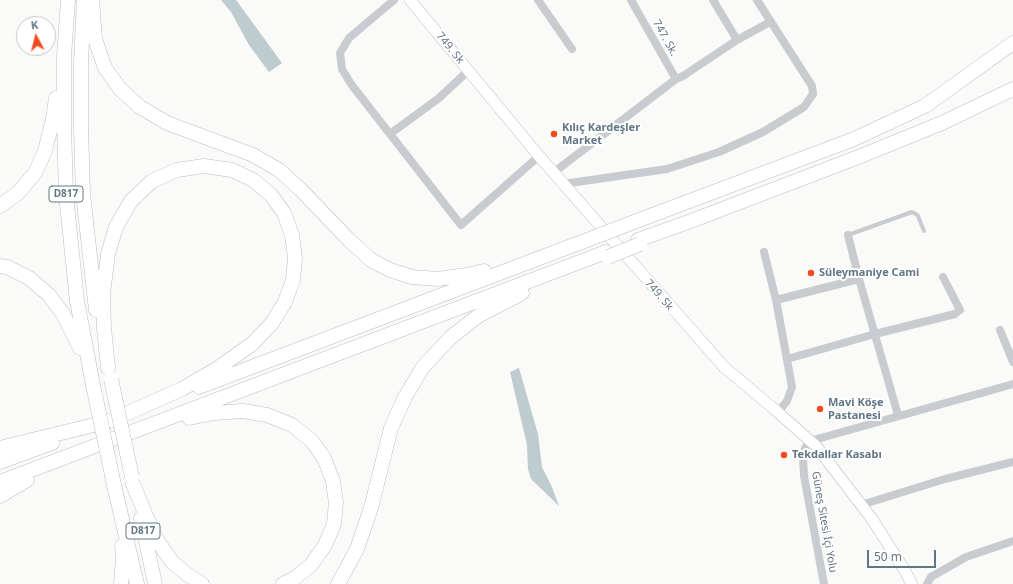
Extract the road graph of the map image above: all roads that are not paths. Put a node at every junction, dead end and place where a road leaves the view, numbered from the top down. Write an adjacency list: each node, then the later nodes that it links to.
1 (68, 0): 21 (highway); 36 (highway, D817)
2 (84, 0): 35 (highway, D817)
3 (92, 0): 24 (highway)
4 (394, 0): 17 (street)
5 (410, 0): 14 (street, 749. Sk)
6 (538, 0): 13 (street)
7 (631, 0): 15 (street, 747. Sk.)
8 (713, 0): 11 (street)
9 (757, 0): 10 (street)
10 (770, 22): 11 (street); 20 (street)
11 (738, 40): 15 (street)
12 (1013, 43): 24 (highway, bridge)
13 (572, 49)
14 (468, 71): 17 (street); 18 (street, 749. Sk)
15 (679, 78): 19 (street)
16 (1013, 89): 26 (highway)
17 (390, 134): 18 (street)
18 (539, 156): 19 (street, 749. Sk)
19 (553, 173): 20 (street, 749. Sk)
20 (563, 184): 38 (street, 749. Sk)
21 (0, 206)
22 (924, 230): 23 (lane)
23 (848, 235): 29 (street)
24 (590, 239): 40 (highway)
25 (764, 252): 30 (street)
26 (607, 255): 41 (highway); 58 (highway)
27 (0, 266): 36 (highway)
28 (943, 277): 32 (street)
29 (859, 279): 30 (street); 32 (street)
30 (776, 300): 33 (street)
31 (1000, 330): 34 (street)
32 (875, 334): 33 (street); 39 (street)
33 (787, 359): 38 (street)
34 (1013, 362)
35 (110, 374): 40 (highway); 47 (highway, D817, bridge)
36 (92, 381): 49 (highway, D817, bridge)
37 (1013, 384): 39 (street)
38 (778, 412): 42 (street, 749. Sk)
39 (898, 416): 42 (street)
40 (110, 421): 44 (highway); 45 (highway)
41 (115, 439): 43 (highway); 57 (highway)
42 (810, 441): 51 (street, 749. Sk); 59 (street, Güneş Sitesi İçi Yolu)
43 (97, 446): 48 (highway); 50 (highway)
44 (0, 448)
45 (0, 462)
46 (1013, 462): 51 (street)
47 (132, 481): 55 (highway, D817); 56 (highway)
48 (0, 482)
49 (115, 489): 53 (highway); 54 (highway, D817)
50 (0, 496)
51 (861, 505): 60 (street, 749. Sk)
52 (1013, 541): 61 (street)
53 (121, 584)
54 (137, 584)
55 (155, 584)
56 (202, 584)
57 (283, 584)
58 (338, 584)
59 (824, 584)
60 (912, 584)
61 (927, 584)

